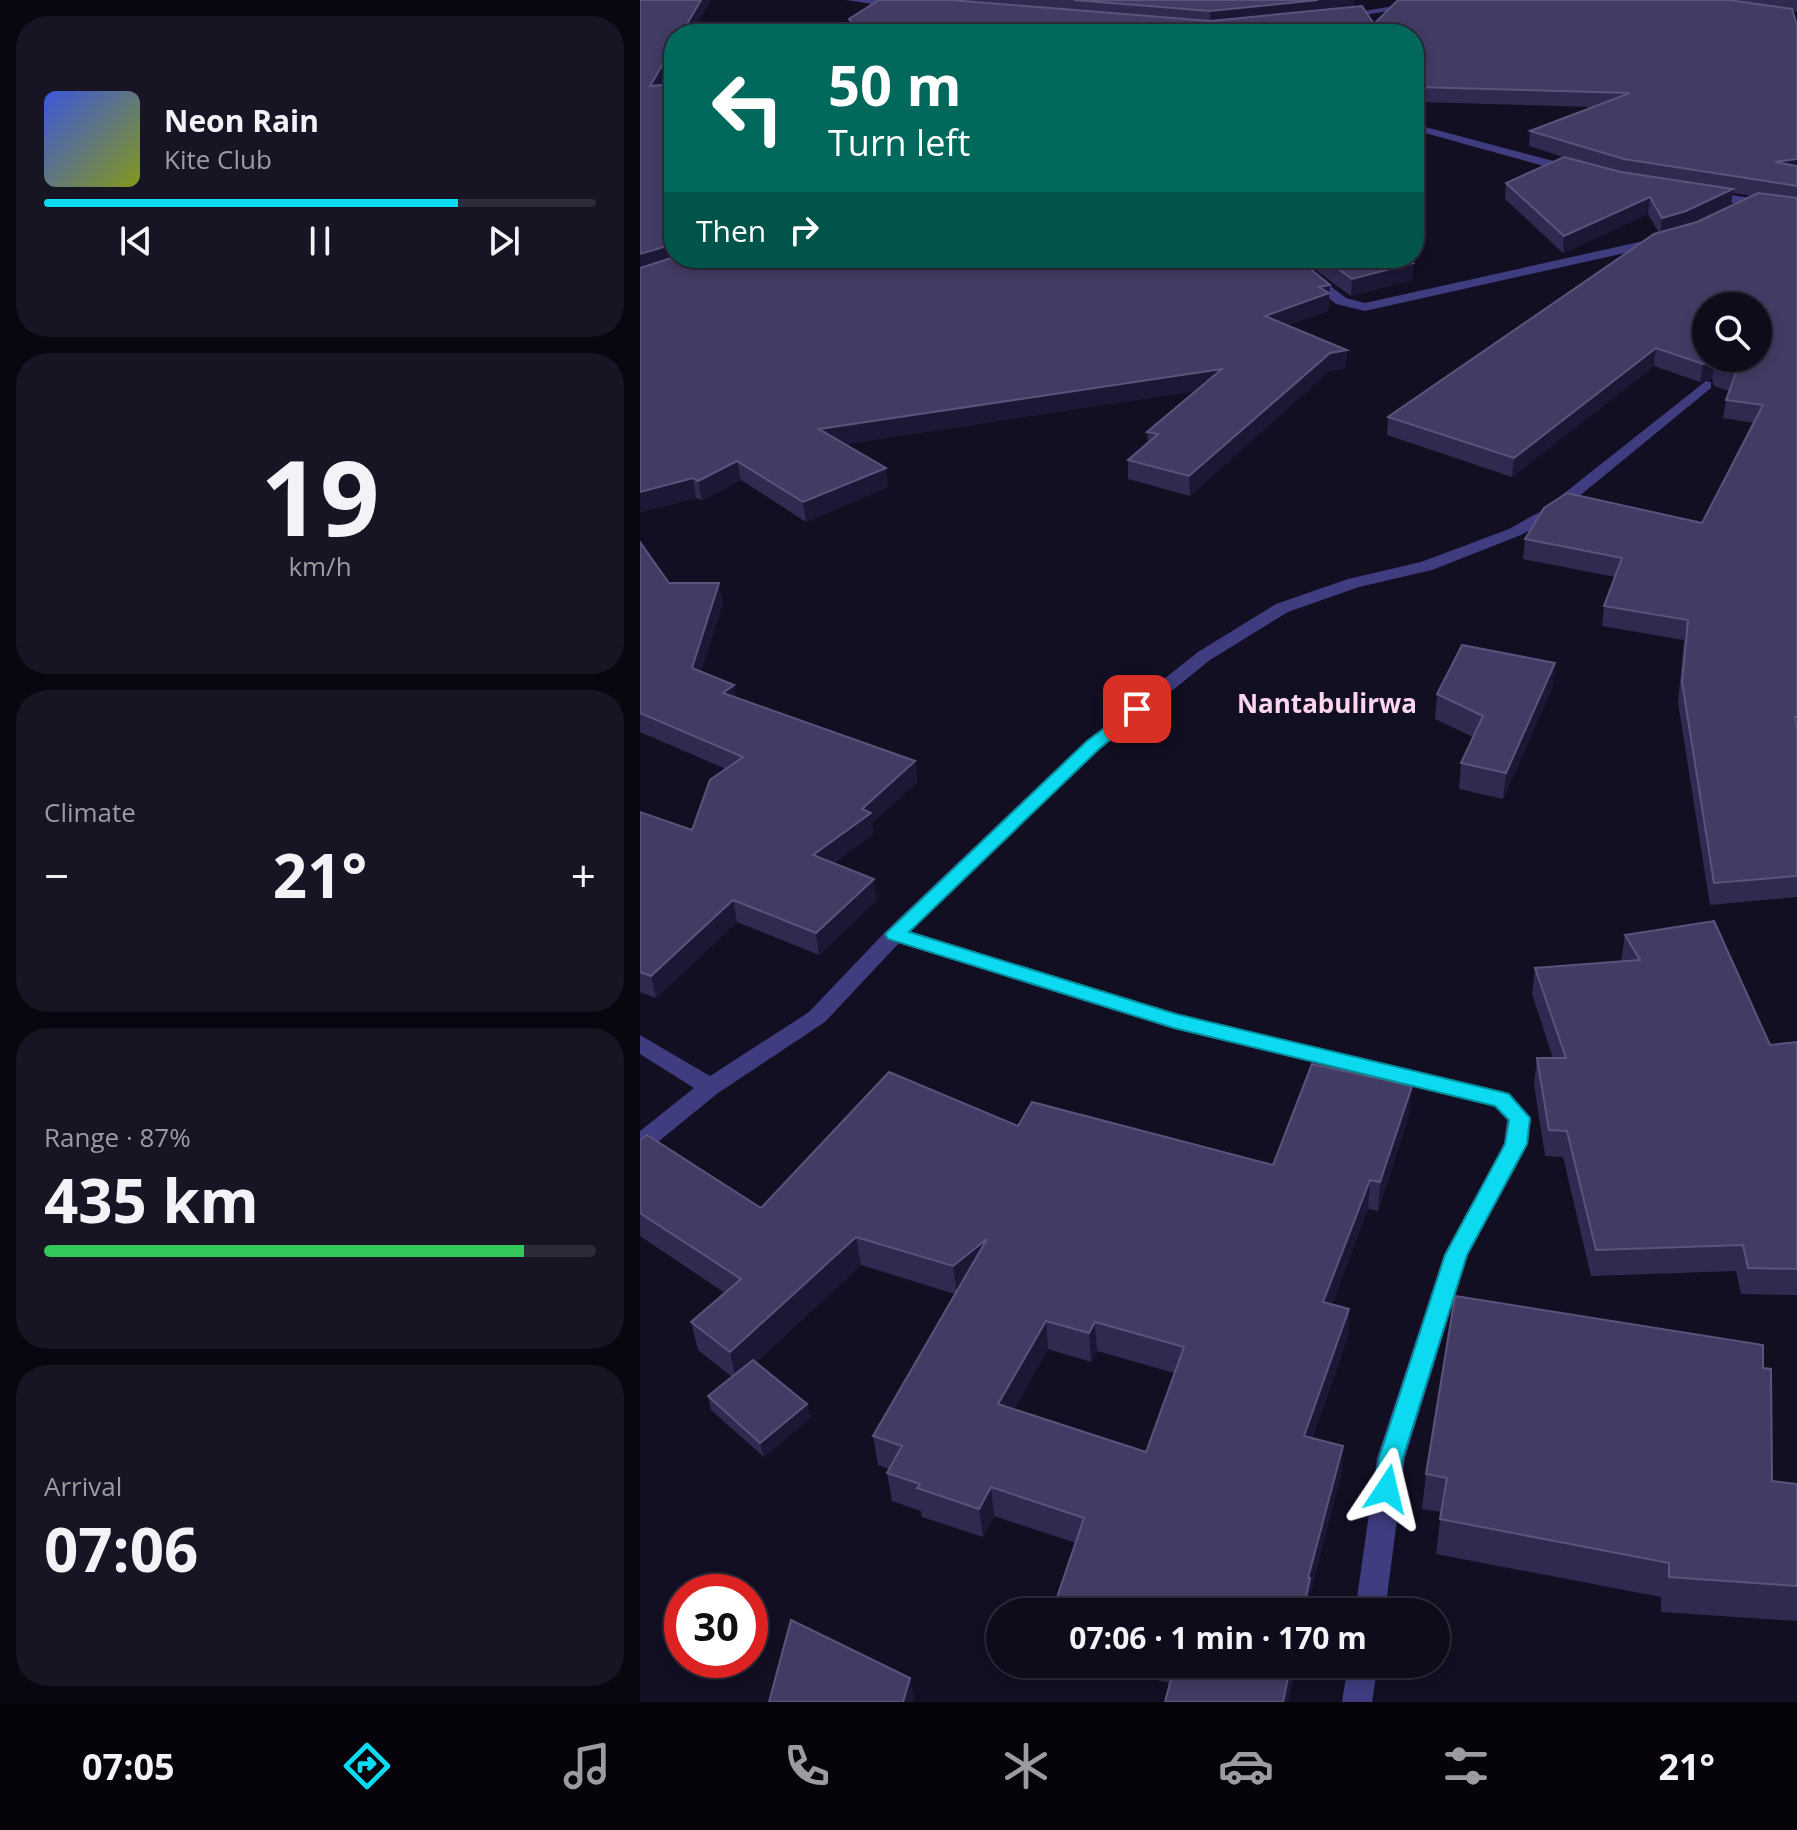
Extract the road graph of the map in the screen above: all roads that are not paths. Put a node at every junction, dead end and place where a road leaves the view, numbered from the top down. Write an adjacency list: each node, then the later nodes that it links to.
1 (851, 0): 3 (street)
2 (1448, 0): 4 (street)
3 (909, 6)
4 (1323, 18)
5 (1424, 130): 6 (street)
6 (1595, 175)
7 (1690, 193): 8 (street)
8 (1752, 203): 9 (street); 10 (street)
9 (1797, 209)
10 (1727, 215)
11 (1676, 237): 12 (street)
12 (1299, 268)
13 (1706, 385): 14 (street)
14 (895, 934): 16 (street); 18 (street)
15 (640, 1043): 16 (street)
16 (710, 1087): 17 (street)
17 (640, 1144)
18 (1372, 1598)
19 (1361, 1678): 20 (street)
20 (1357, 1702)

